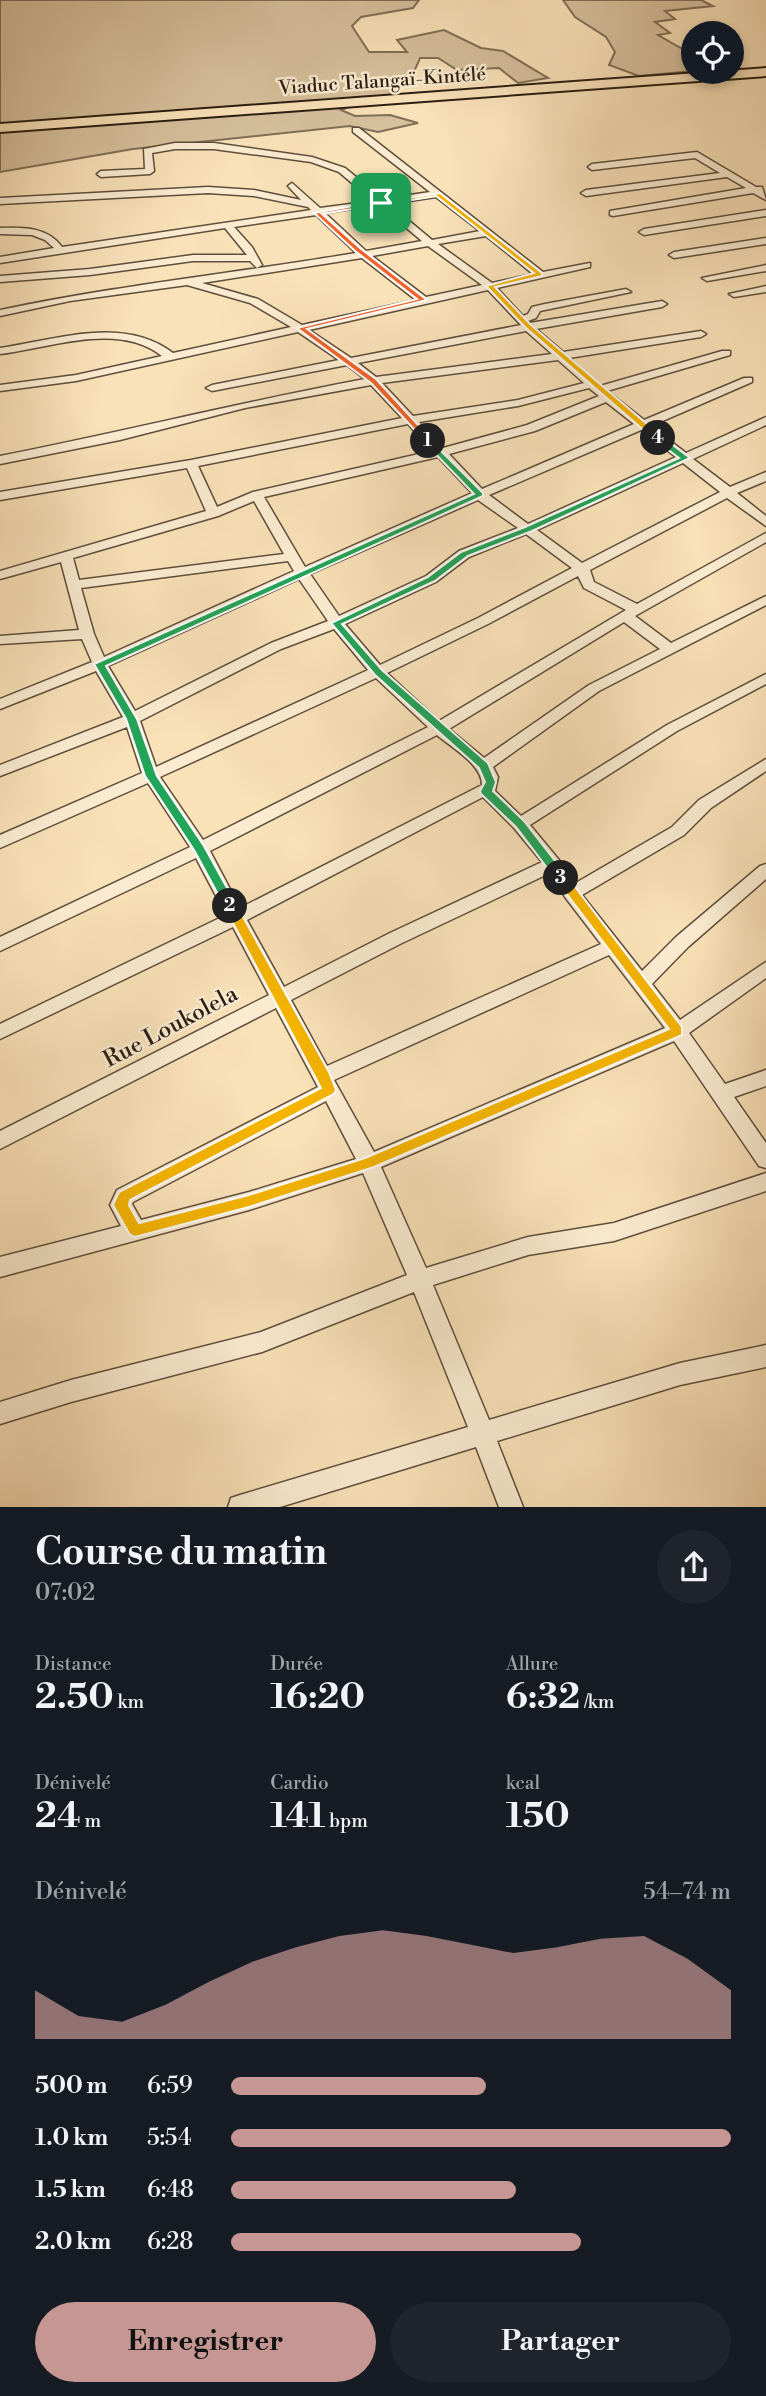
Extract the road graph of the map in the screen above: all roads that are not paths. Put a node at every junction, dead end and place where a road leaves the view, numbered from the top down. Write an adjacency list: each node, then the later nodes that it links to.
1 (766, 70): 2 (highway, Viaduc Talangaï-Kintélé); 4 (highway, Viaduc Talangaï-Kintélé)
2 (744, 71)
3 (681, 75): 4 (highway, Viaduc Talangaï-Kintélé)
4 (0, 126)
5 (356, 130): 13 (street)
6 (592, 167): 8 (street)
7 (101, 174): 16 (street)
8 (730, 174): 11 (street); 12 (street)
9 (292, 186): 17 (street)
10 (766, 188): 11 (street)
11 (754, 190): 14 (street); 19 (street)
12 (586, 193)
13 (438, 194): 16 (street); 24 (street)
14 (766, 197)
15 (0, 201): 17 (street)
16 (381, 203): 18 (street); 26 (street)
17 (308, 204): 18 (street)
18 (317, 213): 21 (street); 28 (street)
19 (613, 213)
20 (766, 213): 23 (street)
21 (228, 226): 27 (street); 30 (street)
22 (0, 231): 27 (street)
23 (644, 232)
24 (487, 233): 26 (street); 35 (street)
25 (766, 242): 29 (street)
26 (430, 243): 28 (street); 39 (street)
27 (60, 250): 31 (street)
28 (364, 254): 34 (street); 43 (street)
29 (674, 255)
30 (255, 258): 34 (street); 37 (street)
31 (0, 260)
32 (586, 265): 35 (street)
33 (766, 268): 36 (street)
34 (259, 271): 38 (street)
35 (540, 274): 39 (street)
36 (706, 278)
37 (0, 279)
38 (189, 282): 45 (street); 47 (street)
39 (489, 286): 43 (street); 46 (street)
40 (766, 289): 42 (street)
41 (626, 292): 46 (street)
42 (734, 294)
43 (423, 300): 47 (street)
44 (662, 304): 46 (street)
45 (0, 313)
46 (526, 323): 51 (street); 53 (street)
47 (301, 328): 52 (street); 53 (street)
48 (701, 334): 51 (street)
49 (0, 351): 52 (street)
50 (726, 353): 58 (street)
51 (562, 356): 55 (street); 58 (street)
52 (171, 357): 56 (street)
53 (348, 361): 55 (street); 57 (street)
54 (748, 380): 61 (street)
55 (373, 381): 59 (street); 64 (street)
56 (0, 388)
57 (212, 388)
58 (600, 390): 59 (street); 61 (street); 62 (street)
59 (411, 420): 62 (street); 65 (street)
60 (766, 421): 63 (street)
61 (642, 425): 63 (street); 69 (street)
62 (438, 452): 68 (street); 69 (street)
63 (686, 458): 67 (street); 73 (street)
64 (0, 460)
65 (191, 464): 70 (street); 71 (street)
66 (766, 476): 67 (street)
67 (729, 491): 72 (street); 77 (street)
68 (257, 495): 71 (street); 76 (street)
69 (480, 495): 73 (street); 78 (street)
70 (0, 496)
71 (213, 513): 75 (street)
72 (766, 522)
73 (528, 529): 77 (street); 83 (street)
74 (766, 537): 82 (street)
75 (65, 556): 79 (street); 80 (street)
76 (290, 557): 78 (street); 80 (street)
77 (583, 570): 82 (street); 88 (street)
78 (301, 574): 83 (street); 87 (street)
79 (0, 575)
80 (74, 585): 84 (street)
81 (766, 600): 86 (street)
82 (632, 613): 86 (street); 92 (street)
83 (336, 623): 88 (street); 91 (street)
84 (87, 634): 85 (street); 87 (street)
85 (0, 640)
86 (668, 648): 94 (street)
87 (100, 664): 90 (street); 91 (street)
88 (378, 673): 92 (street); 96 (street)
89 (766, 678): 98 (street)
90 (0, 704)
91 (132, 719): 95 (street); 96 (street)
92 (439, 728): 94 (street); 100 (street)
93 (766, 764): 103 (street)
94 (484, 766): 97 (street)
95 (0, 771)
96 (151, 776): 99 (street); 100 (street)
97 (486, 791): 98 (street); 104 (street)
98 (520, 824): 101 (street)
99 (0, 842)
100 (200, 849): 104 (street); 105 (street)
101 (553, 864): 103 (street); 109 (street, Rue Loukolela)
102 (766, 870): 108 (street)
103 (571, 893): 106 (street)
104 (237, 917): 109 (street); 111 (street)
105 (0, 945)
106 (613, 946): 108 (street); 113 (street)
107 (766, 970): 110 (street)
108 (642, 983): 110 (street)
109 (280, 996): 113 (street); 115 (street, Rue Loukolela)
110 (678, 1031): 114 (street); 117 (street)
111 (0, 1032)
112 (766, 1077): 114 (street)
113 (327, 1083): 117 (street); 119 (street)
114 (721, 1094): 116 (street)
115 (0, 1141)
116 (766, 1160)
117 (369, 1163): 119 (street); 121 (street)
118 (766, 1182): 121 (street)
119 (135, 1230): 120 (street)
120 (0, 1268)
121 (419, 1280): 123 (street); 124 (street)
122 (766, 1356): 124 (street)
123 (0, 1413)
124 (483, 1433): 125 (street); 126 (street)
125 (240, 1507)
126 (511, 1507)

